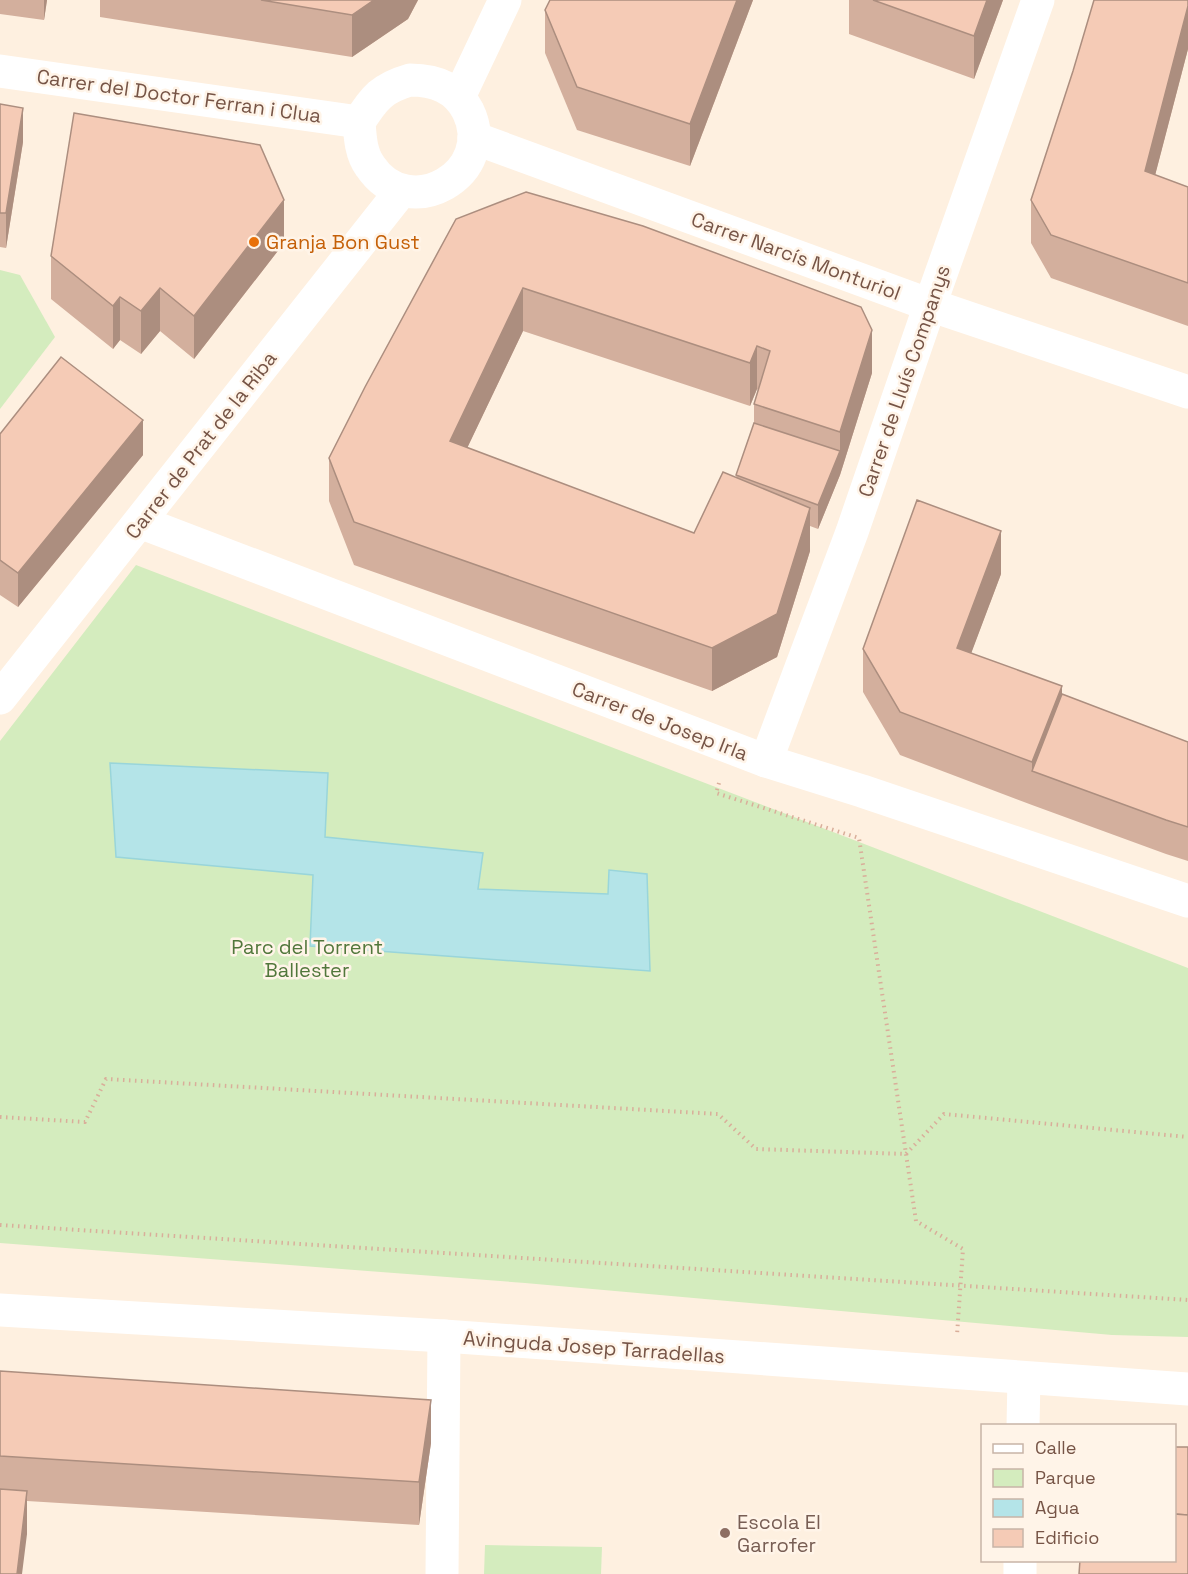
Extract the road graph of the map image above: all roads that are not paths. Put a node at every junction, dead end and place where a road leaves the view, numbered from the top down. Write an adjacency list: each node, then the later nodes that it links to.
1 (505, 0): 4 (street)
2 (1038, 0): 8 (street, Carrer de Lluís Companys)
3 (0, 71): 5 (street, Carrer del Doctor Ferran i Clua)
4 (459, 97): 5 (street); 6 (street)
5 (359, 122): 7 (street)
6 (474, 138): 7 (street); 8 (street, Carrer Narcís Monturiol)
7 (401, 191): 10 (street, Carrer de Prat de la Riba)
8 (930, 305): 9 (street, Carrer Narcís Monturiol); 12 (street, Carrer de Lluís Companys)
9 (1188, 392)
10 (140, 522): 11 (street, Carrer de Prat de la Riba); 12 (street, Carrer de Josep Irla)
11 (0, 698)
12 (766, 761): 13 (street, Carrer de Josep Irla)
13 (1188, 901)
14 (0, 1310): 15 (street, Avinguda Josep Tarradellas)
15 (444, 1336): 16 (street, Avinguda Josep Tarradellas); 19 (street)
16 (1024, 1378): 17 (street, Avinguda Josep Tarradellas); 18 (street)
17 (1188, 1389)
18 (1023, 1424)
19 (442, 1574)

